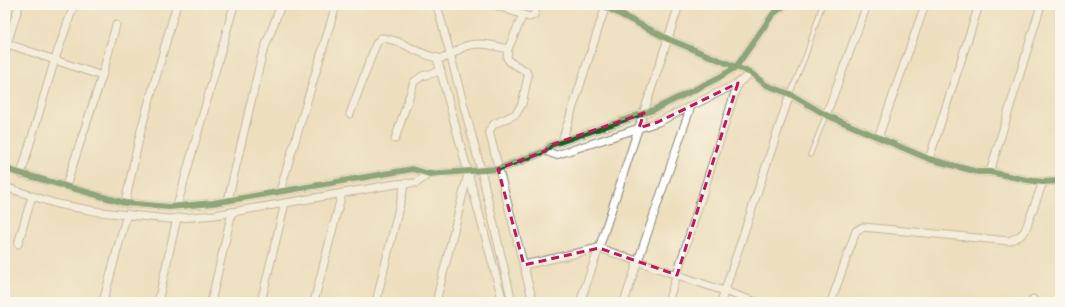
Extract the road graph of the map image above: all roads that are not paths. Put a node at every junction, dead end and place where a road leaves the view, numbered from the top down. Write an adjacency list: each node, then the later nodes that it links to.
1 (20, 5): 23 (street)
2 (74, 5): 27 (street)
3 (234, 5): 63 (street)
4 (281, 5): 60 (street)
5 (336, 5): 57 (street)
6 (437, 5): 25 (street)
7 (495, 5): 20 (street)
8 (537, 5): 20 (street)
9 (679, 5): 22 (street)
10 (776, 5): 19 (street)
11 (786, 5): 19 (street)
12 (822, 5): 33 (lane)
13 (867, 5): 37 (street)
14 (925, 5): 39 (street)
15 (979, 5): 44 (street)
16 (1041, 5): 49 (street)
17 (174, 6): 61 (street)
18 (604, 6): 22 (street); 41 (street)
19 (773, 14): 28 (street)
20 (523, 15): 24 (street)
21 (116, 25): 31 (street)
22 (668, 39): 28 (street); 35 (street)
23 (6, 46): 27 (street)
24 (508, 49): 25 (street); 46 (street)
25 (451, 56): 26 (street); 47 (street)
26 (437, 58): 29 (street); 36 (street)
27 (55, 59): 31 (street); 50 (street)
28 (736, 67): 30 (street); 35 (street)
29 (441, 71): 40 (street); 48 (street)
30 (751, 73): 32 (street); 33 (street)
31 (102, 76): 55 (street)
32 (738, 83): 34 (street); 71 (street)
33 (790, 94): 37 (street); 72 (street)
34 (691, 106): 38 (street); 69 (street)
35 (644, 113): 38 (street); 41 (street)
36 (350, 114)
37 (826, 116): 39 (street); 43 (lane)
38 (639, 128): 42 (street); 68 (street)
39 (878, 138): 44 (street)
40 (395, 139)
41 (562, 141): 42 (street)
42 (545, 151): 46 (street)
43 (810, 155)
44 (929, 159): 49 (street)
45 (5, 168): 50 (street)
46 (498, 169): 47 (street); 70 (street)
47 (482, 170): 48 (street); 81 (street)
48 (469, 172): 51 (street); 79 (street); 80 (street)
49 (990, 172): 54 (street)
50 (22, 174): 55 (street)
51 (428, 174): 53 (street); 57 (street)
52 (1060, 181): 54 (street)
53 (405, 182): 58 (street); 78 (street)
54 (1043, 182): 88 (street)
55 (66, 186): 61 (street)
56 (5, 187): 59 (street)
57 (280, 191): 60 (street)
58 (342, 193): 62 (street); 77 (street)
59 (32, 196): 65 (street); 67 (street)
60 (228, 200): 63 (street)
61 (125, 203): 63 (street)
62 (285, 203): 64 (street); 76 (street)
63 (177, 206)
64 (232, 212): 66 (street); 75 (street)
65 (126, 214): 66 (street); 73 (street)
66 (177, 218): 74 (street)
67 (18, 244)
68 (598, 248): 69 (street); 70 (street); 83 (street)
69 (638, 262): 71 (street); 84 (street)
70 (524, 265): 82 (street)
71 (677, 275): 72 (street); 85 (street)
72 (725, 292): 86 (street); 87 (street)
73 (103, 302)
74 (158, 302)
75 (211, 302)
76 (261, 302)
77 (314, 302)
78 (376, 302)
79 (436, 302)
80 (503, 302)
81 (512, 302)
82 (533, 302)
83 (580, 302)
84 (624, 302)
85 (668, 302)
86 (721, 302)
87 (756, 302)
88 (831, 302)

